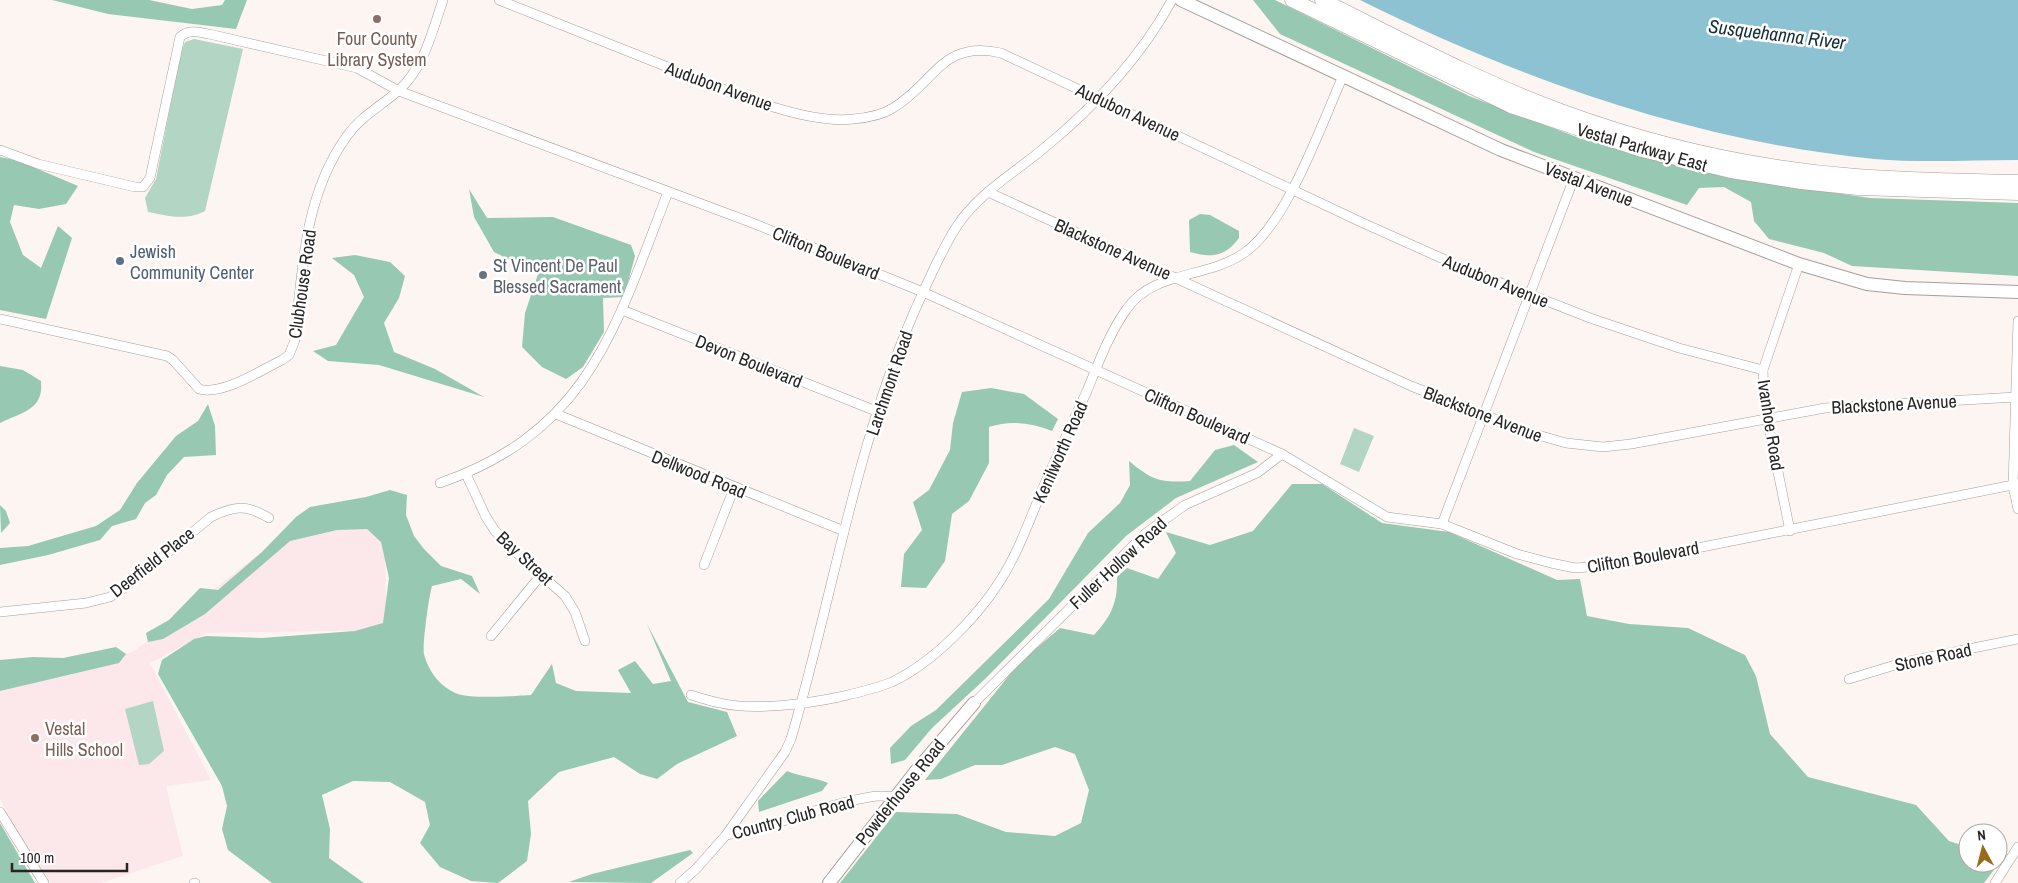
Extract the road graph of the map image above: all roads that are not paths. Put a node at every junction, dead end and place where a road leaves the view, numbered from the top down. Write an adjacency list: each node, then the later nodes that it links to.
1 (443, 0): 8 (street, Clubhouse Road)
2 (499, 0): 9 (street, Audubon Avenue)
3 (1172, 0): 9 (street, Larchmont Road)
4 (1181, 0): 7 (street, Vestal Avenue)
5 (1292, 0): 16 (main road, Vestal Parkway East)
6 (1322, 0): 12 (main road, Vestal Parkway East)
7 (1343, 76): 11 (street, Vestal Avenue); 13 (street, Kenilworth Road)
8 (399, 91): 10 (street, Clifton Boulevard); 14 (street, Clifton Boulevard); 23 (street, Clubhouse Road)
9 (1098, 98): 13 (street, Audubon Avenue); 15 (street, Larchmont Road)
10 (0, 150)
11 (1574, 178): 17 (street, Vestal Avenue); 21 (street)
12 (2018, 182)
13 (1292, 190): 18 (street, Kenilworth Road); 21 (street, Audubon Avenue)
14 (668, 192): 19 (street, Clifton Boulevard); 22 (street)
15 (988, 192): 18 (street, Blackstone Avenue); 19 (street, Larchmont Road)
16 (2018, 193)
17 (1799, 264): 20 (street, Vestal Avenue); 26 (street, Ivanhoe Road)
18 (1176, 278): 25 (street, Kenilworth Road); 29 (street, Blackstone Avenue)
19 (923, 292): 25 (street, Clifton Boulevard); 28 (street, Larchmont Road)
20 (2018, 292)
21 (1529, 295): 26 (street, Audubon Avenue); 29 (street)
22 (622, 310): 28 (street, Devon Boulevard); 30 (street)
23 (0, 319)
24 (2018, 321): 27 (street)
25 (1096, 370): 32 (street, Clifton Boulevard); 50 (street, Kenilworth Road)
26 (1763, 370): 31 (street, Ivanhoe Road)
27 (2016, 397): 31 (street, Blackstone Avenue); 35 (street)
28 (876, 410): 40 (street, Larchmont Road)
29 (1483, 413): 31 (street, Blackstone Avenue); 39 (street)
30 (556, 414): 33 (street); 36 (street, Dellwood Road)
31 (1768, 418): 41 (street, Ivanhoe Road)
32 (1282, 454): 39 (street, Clifton Boulevard); 51 (street, Fuller Hollow Road)
33 (466, 474): 34 (street); 43 (street, Bay Street)
34 (440, 483)
35 (2015, 485): 37 (street); 41 (street, Clifton Boulevard)
36 (734, 488): 40 (street, Dellwood Road); 42 (street)
37 (2018, 509)
38 (268, 518): 44 (street, Deerfield Place)
39 (1442, 524): 41 (street, Clifton Boulevard)
40 (844, 531): 50 (street, Larchmont Road)
41 (1790, 531)
42 (704, 564)
43 (540, 575): 45 (street); 47 (street, Bay Street)
44 (0, 612)
45 (491, 636)
46 (2018, 639): 48 (street, Stone Road)
47 (585, 641)
48 (1849, 680)
49 (691, 695): 50 (street, Kenilworth Road)
50 (800, 703): 54 (street, Larchmont Road)
51 (974, 703): 52 (street, Powderhouse Road)
52 (897, 796): 54 (street, Country Club Road); 58 (street, Powderhouse Road)
53 (0, 812): 56 (street)
54 (726, 835): 57 (street, Country Club Road)
55 (2018, 847): 59 (street)
56 (44, 883)
57 (680, 883)
58 (829, 883)
59 (1995, 883)

